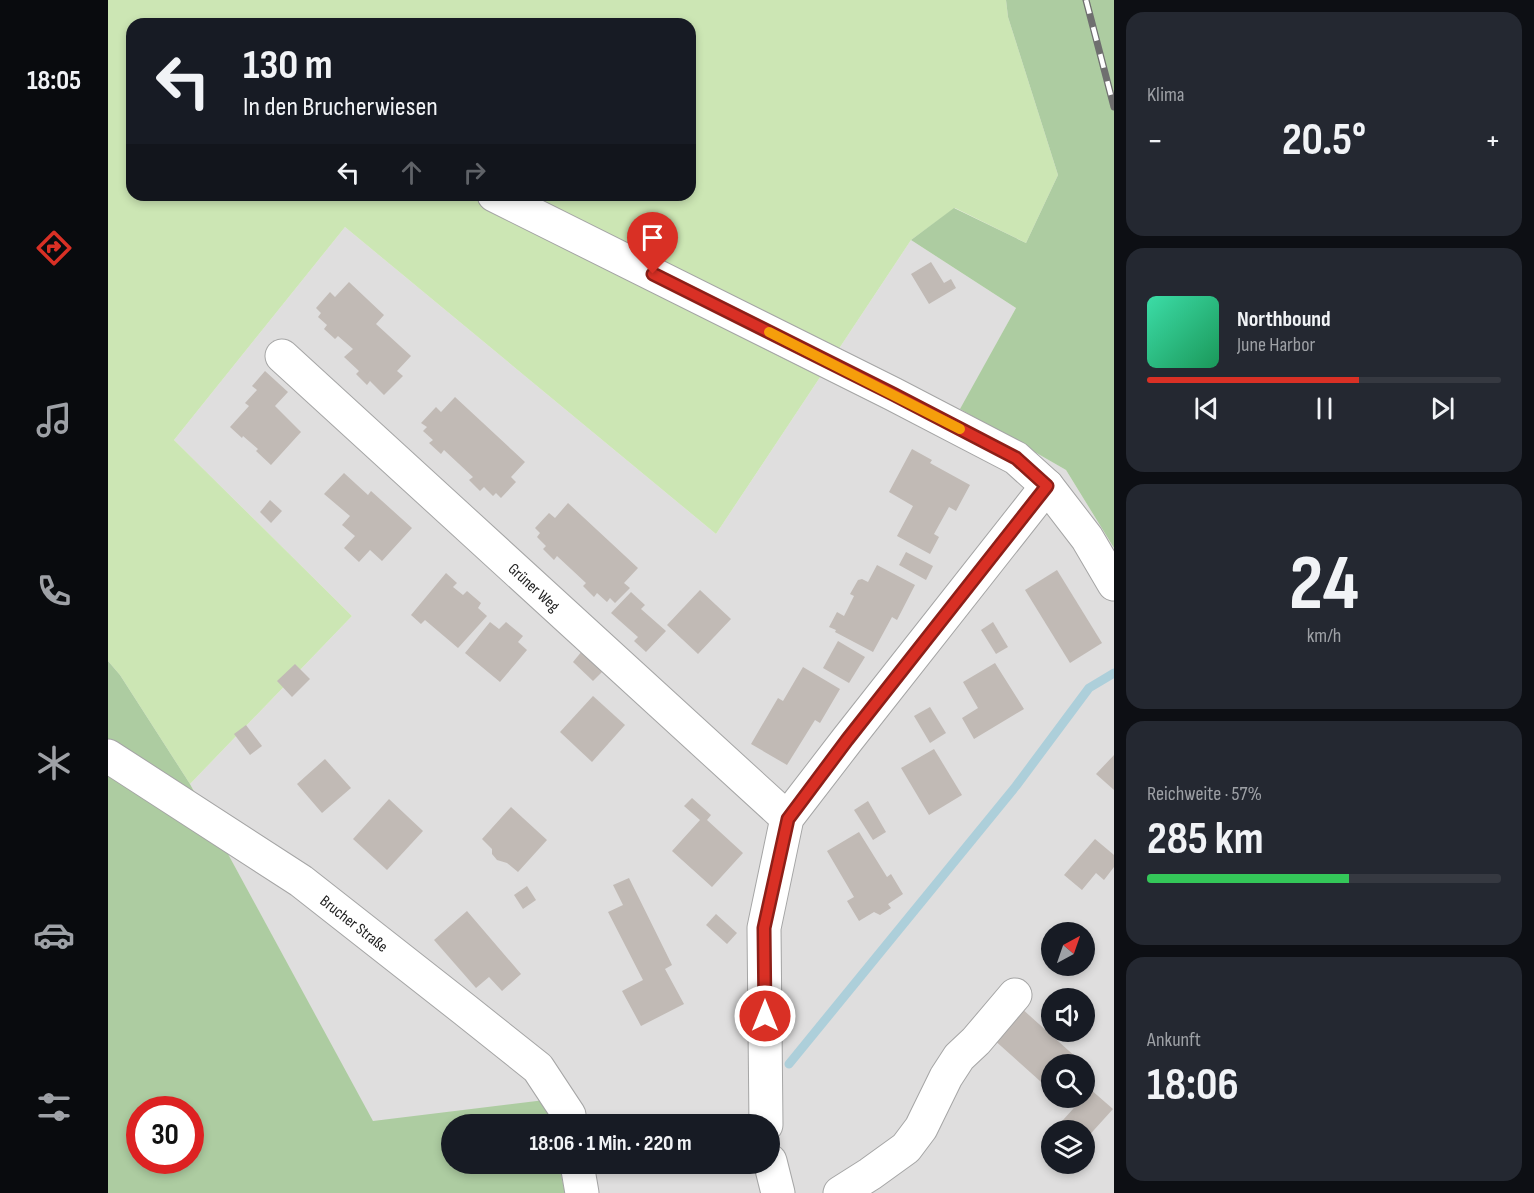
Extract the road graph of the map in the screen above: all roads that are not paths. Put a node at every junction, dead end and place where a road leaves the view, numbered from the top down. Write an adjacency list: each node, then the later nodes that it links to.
1 (506, 201): 3 (street)
2 (282, 356): 6 (street, Grüner Weg)
3 (1047, 486): 4 (street); 6 (street)
4 (1114, 584)
5 (108, 756): 8 (street, Brucher Straße)
6 (788, 819): 9 (street)
7 (1015, 995): 14 (street)
8 (568, 1114)
9 (766, 1114)
10 (579, 1174): 12 (street)
11 (773, 1174): 13 (street)
12 (582, 1193)
13 (778, 1193)
14 (840, 1193)

